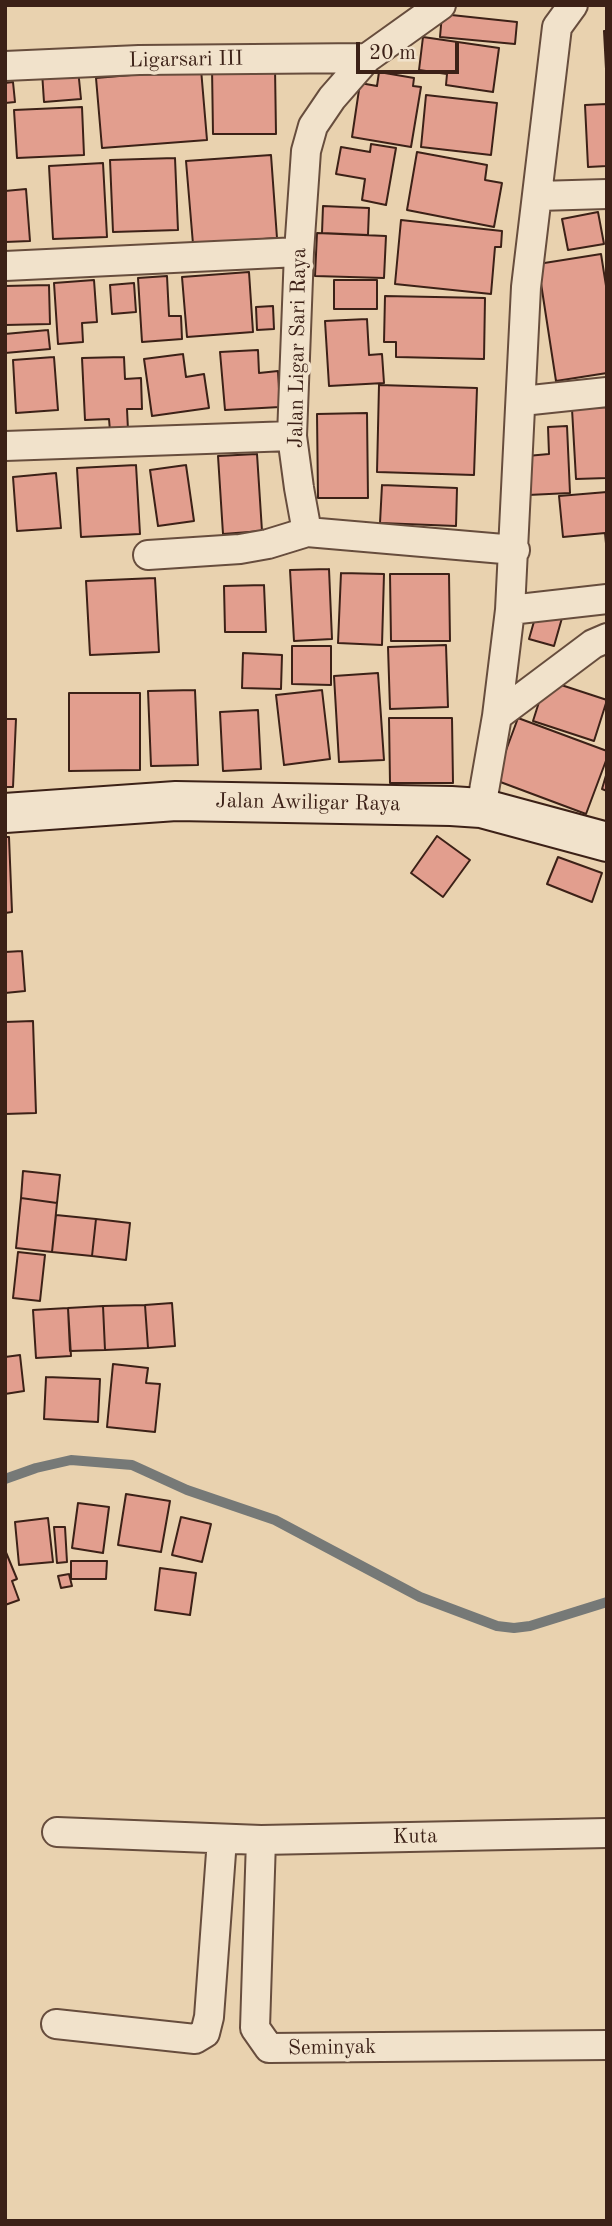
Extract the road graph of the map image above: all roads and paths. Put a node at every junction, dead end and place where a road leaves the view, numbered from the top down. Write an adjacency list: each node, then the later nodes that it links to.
1 (441, 5): 3 (street, Jalan Ligar Sari Raya)
2 (568, 11): 6 (street)
3 (367, 58): 4 (street, Ligarsari III); 7 (street, Jalan Ligar Sari Raya)
4 (5, 66)
5 (607, 194): 6 (street)
6 (538, 197): 10 (street)
7 (299, 252): 8 (street); 11 (street, Jalan Ligar Sari Raya)
8 (5, 266)
9 (607, 392): 10 (street)
10 (522, 401): 14 (street)
11 (292, 436): 12 (street); 13 (street, Jalan Ligar Sari Raya)
12 (5, 446)
13 (307, 532): 14 (street); 15 (street)
14 (514, 550): 17 (street)
15 (148, 555)
16 (607, 599): 17 (street)
17 (510, 610): 19 (street)
18 (607, 638): 19 (street)
19 (497, 716): 20 (street)
20 (481, 808): 21 (street, Jalan Awiligar Raya); 22 (street, Jalan Awiligar Raya)
21 (5, 813)
22 (607, 842)
23 (57, 1832): 25 (street, Kuta)
24 (607, 1833): 26 (street, Kuta)
25 (222, 1839): 26 (street, Kuta); 27 (street)
26 (261, 1840): 28 (street, Seminyak)
27 (56, 2024)
28 (607, 2045)

